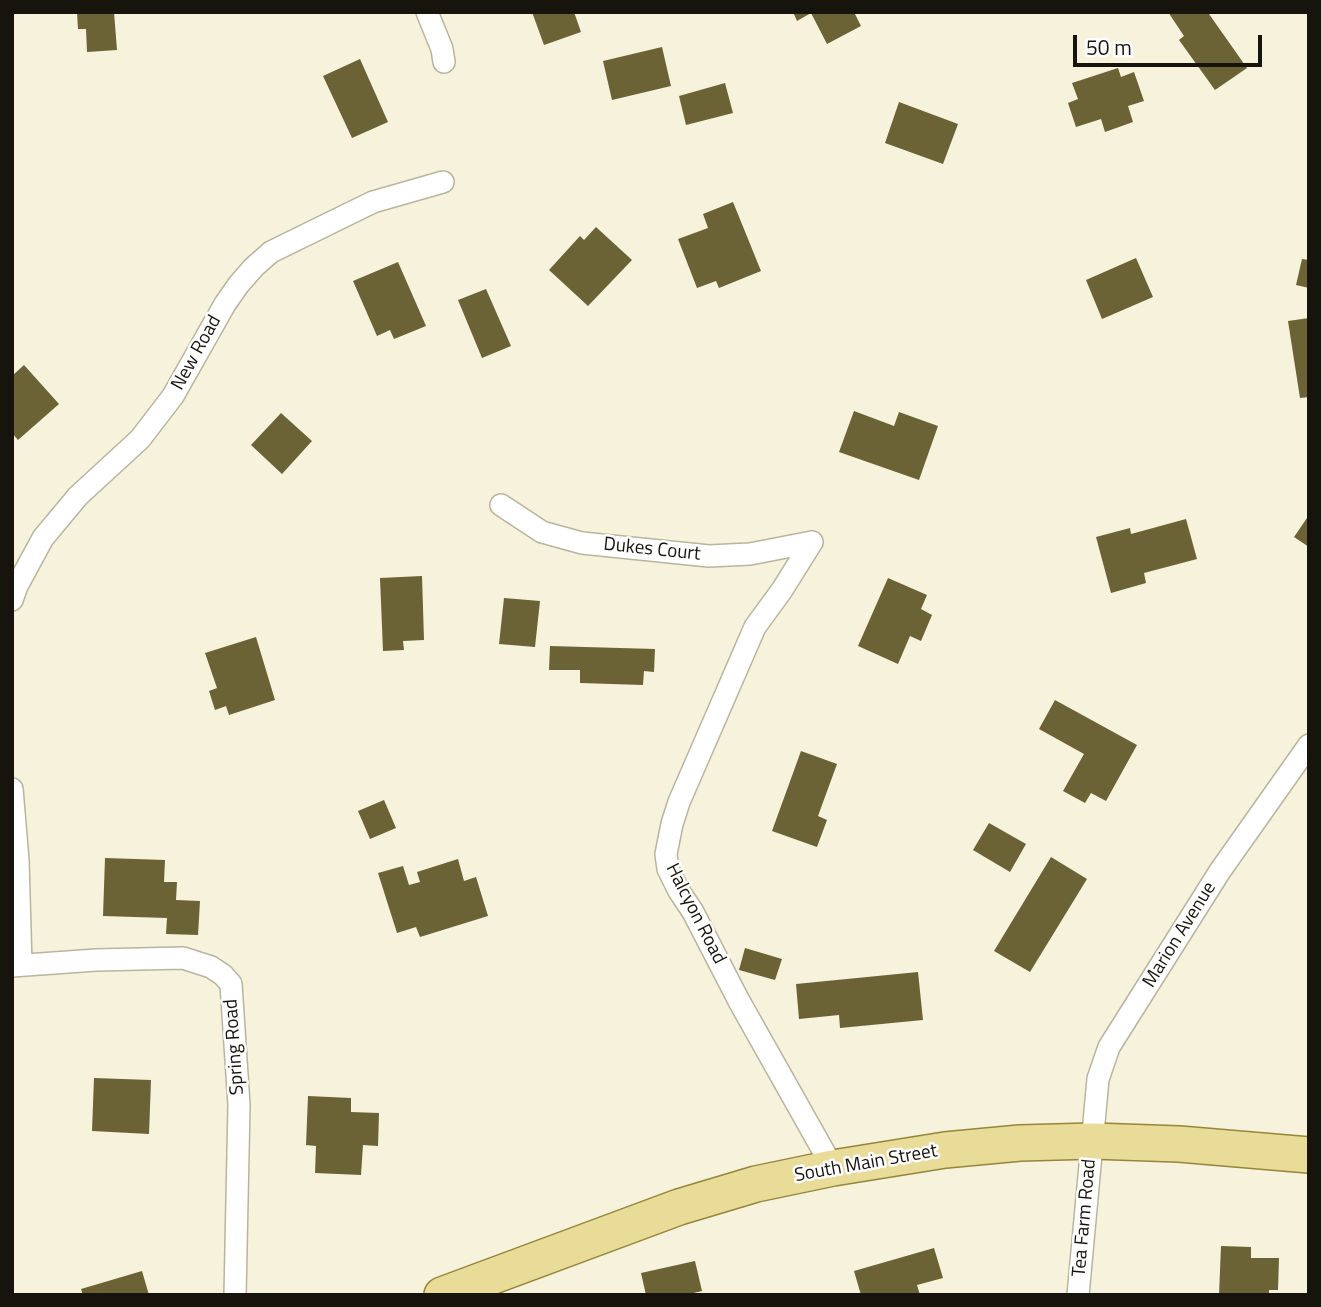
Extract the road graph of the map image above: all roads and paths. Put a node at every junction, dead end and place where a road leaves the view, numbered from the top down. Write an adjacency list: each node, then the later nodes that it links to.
1 (427, 12): 2 (street)
2 (444, 62)
3 (443, 182): 6 (street, New Road)
4 (501, 505): 5 (street, Dukes Court)
5 (812, 542): 12 (street, Halcyon Road)
6 (12, 600)
7 (1309, 745): 10 (street, Marion Avenue)
8 (12, 789): 9 (street)
9 (17, 965): 13 (street, Spring Road)
10 (1093, 1141): 11 (main road, South Main Street); 12 (main road, South Main Street); 15 (street, Tea Farm Road)
11 (1309, 1155)
12 (833, 1168): 14 (main road, South Main Street)
13 (235, 1295)
14 (442, 1295)
15 (1078, 1295)

